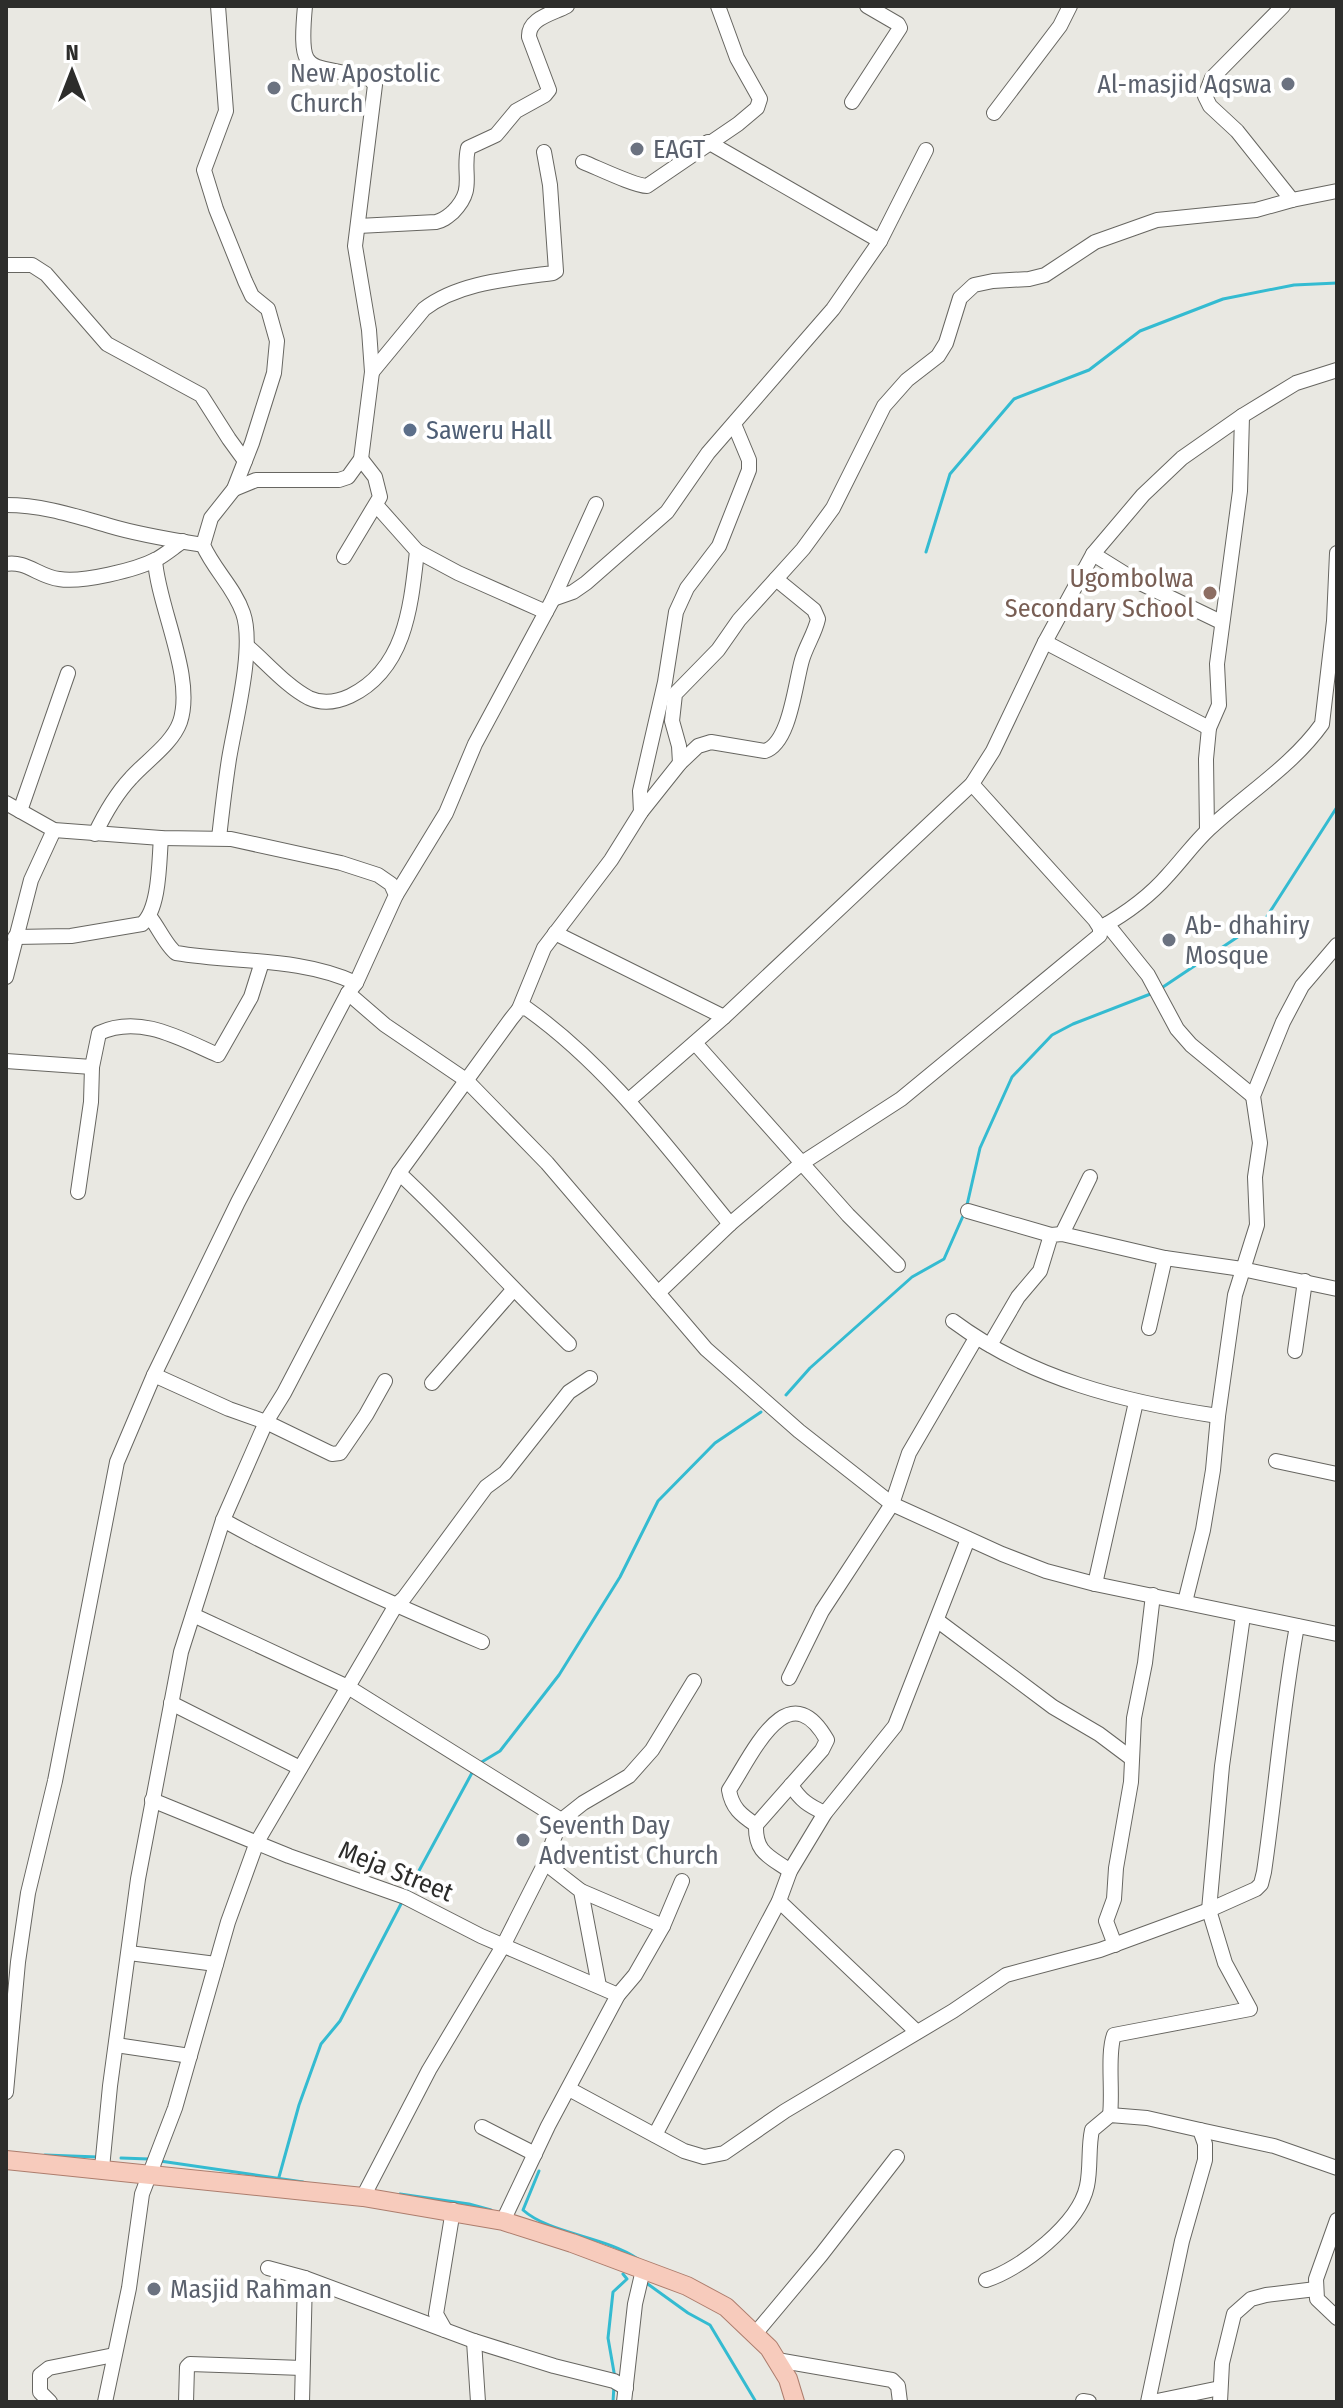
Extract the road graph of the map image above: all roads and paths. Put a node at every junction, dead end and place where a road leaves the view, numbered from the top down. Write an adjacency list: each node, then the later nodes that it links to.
1 (218, 6): 24 (street)
2 (305, 6): 16 (street)
3 (567, 6): 16 (street)
4 (718, 6): 10 (street)
5 (867, 6): 8 (street)
6 (1070, 6): 9 (street)
7 (1276, 8): 15 (street)
8 (852, 102)
9 (994, 113)
10 (708, 142): 13 (street); 17 (street)
11 (926, 150): 17 (street)
12 (544, 152): 20 (street)
13 (583, 162)
14 (1337, 191): 15 (street)
15 (1292, 200): 37 (street)
16 (358, 226): 20 (street)
17 (880, 241): 22 (street)
18 (6, 265): 24 (street)
19 (1337, 370): 21 (street)
20 (372, 372): 23 (street)
21 (1242, 416): 33 (street); 39 (street)
22 (734, 424): 38 (street); 50 (street)
23 (361, 459): 25 (street); 28 (street)
24 (245, 461): 25 (street)
25 (234, 489): 30 (street)
26 (596, 504): 38 (street)
27 (6, 505): 29 (street)
28 (377, 506): 31 (street); 34 (street)
29 (183, 541): 30 (street); 35 (street)
30 (203, 545): 41 (street)
31 (417, 551): 38 (street); 41 (street)
32 (1337, 553): 44 (street)
33 (1093, 554): 39 (street); 40 (street)
34 (344, 557)
35 (155, 560): 36 (street); 53 (street)
36 (6, 564)
37 (776, 579): 46 (street); 46 (street)
38 (549, 606): 56 (street)
39 (1221, 622): 45 (street)
40 (1045, 642): 45 (street); 47 (street)
41 (247, 646): 55 (street)
42 (68, 673): 49 (street)
43 (1337, 711): 44 (street)
44 (1322, 724): 52 (street)
45 (1209, 728): 52 (street)
46 (680, 763): 50 (street)
47 (972, 784): 58 (street); 66 (street)
48 (6, 803): 49 (street)
49 (20, 811): 51 (street)
50 (641, 812): 59 (street)
51 (54, 830): 53 (street); 60 (street)
52 (1207, 830): 58 (street)
53 (95, 834): 54 (street)
54 (161, 838): 55 (street); 57 (street)
55 (219, 838): 56 (street)
56 (396, 895): 64 (street)
57 (150, 917): 60 (street); 62 (street)
58 (1104, 926): 71 (street); 73 (street)
59 (555, 933): 65 (street); 66 (street)
60 (15, 937): 63 (street)
61 (1337, 945): 71 (street)
62 (262, 962): 64 (street); 69 (street)
63 (6, 977)
64 (352, 988): 70 (street); 92 (street)
65 (519, 1009): 70 (street); 72 (street)
66 (724, 1017): 67 (street)
67 (695, 1043): 72 (street); 73 (street)
68 (6, 1061): 69 (street)
69 (92, 1067): 76 (street)
70 (466, 1080): 74 (street); 86 (street)
71 (1253, 1096): 82 (street)
72 (629, 1100): 78 (street)
73 (802, 1163): 78 (street); 81 (street)
74 (399, 1173): 85 (street); 98 (street)
75 (1090, 1177): 79 (street)
76 (78, 1192)
77 (968, 1211): 79 (street)
78 (730, 1224): 86 (street)
79 (1057, 1234): 80 (street); 89 (street)
80 (1165, 1258): 82 (street); 88 (street)
81 (898, 1265)
82 (1242, 1269): 83 (street); 97 (street)
83 (1305, 1281): 84 (street); 91 (street)
84 (1337, 1289)
85 (513, 1290): 90 (street); 95 (street)
86 (658, 1293): 101 (street)
87 (953, 1321): 89 (street)
88 (1149, 1328)
89 (983, 1342): 96 (street); 101 (street)
90 (569, 1344)
91 (1295, 1351)
92 (154, 1375): 98 (street); 143 (street)
93 (590, 1378): 107 (street)
94 (385, 1381): 98 (street)
95 (432, 1383)
96 (1136, 1402): 97 (street); 104 (street)
97 (1218, 1416): 106 (street)
98 (266, 1422): 102 (street)
99 (1276, 1461): 100 (street)
100 (1337, 1474)
101 (892, 1504): 103 (street); 114 (street)
102 (223, 1520): 107 (street); 108 (street)
103 (968, 1539): 104 (street); 110 (street)
104 (1095, 1584): 105 (street)
105 (1153, 1595): 106 (street); 118 (street)
106 (1185, 1602): 109 (street)
107 (396, 1605): 113 (street); 116 (street)
108 (193, 1615): 116 (street); 117 (street)
109 (1243, 1616): 111 (street); 131 (street)
110 (938, 1621): 118 (street); 122 (street)
111 (1297, 1626): 112 (street); 131 (street)
112 (1337, 1634)
113 (482, 1642)
114 (789, 1678)
115 (694, 1681): 123 (street)
116 (348, 1687): 119 (street); 123 (street)
117 (171, 1703): 119 (street); 121 (street)
118 (1131, 1758): 133 (street)
119 (300, 1768): 125 (street)
120 (791, 1785): 122 (street); 124 (street); 124 (street)
121 (152, 1800): 125 (street, Meja Street); 135 (street)
122 (825, 1813): 127 (street)
123 (559, 1822): 126 (street)
124 (756, 1825): 127 (street)
125 (257, 1842): 134 (street, Meja Street); 136 (street)
126 (545, 1863): 129 (street); 134 (street)
127 (790, 1871): 130 (street)
128 (682, 1881): 132 (street)
129 (581, 1891): 132 (street); 137 (street)
130 (779, 1901): 139 (street); 147 (street)
131 (1209, 1910): 133 (street); 144 (street)
132 (663, 1926): 138 (street)
133 (1115, 1945): 139 (street)
134 (503, 1946): 137 (street, Meja Street); 154 (street)
135 (129, 1953): 136 (street); 140 (street)
136 (216, 1964): 141 (street)
137 (599, 1986): 138 (street, Meja Street)
138 (618, 1995): 142 (street)
139 (917, 2032): 147 (street)
140 (116, 2045): 141 (street); 151 (street)
141 (190, 2056): 153 (street)
142 (569, 2089): 147 (street); 148 (street)
143 (6, 2092)
144 (1110, 2115): 146 (street); 161 (street)
145 (482, 2127): 148 (street)
146 (1200, 2130): 152 (street); 181 (street)
147 (655, 2135)
148 (535, 2154): 157 (street)
149 (897, 2157): 165 (street)
150 (6, 2160): 151 (main road)
151 (102, 2168): 153 (main road)
152 (1337, 2168)
153 (148, 2174): 154 (main road); 167 (street)
154 (363, 2197): 155 (main road)
155 (453, 2210): 157 (main road); 164 (street)
156 (1337, 2220): 162 (street)
157 (503, 2221): 159 (main road)
158 (268, 2268): 160 (street)
159 (643, 2270): 165 (main road); 170 (street)
160 (305, 2278): 164 (street); 169 (street)
161 (986, 2280)
162 (1316, 2289): 163 (street); 171 (street)
163 (1337, 2318)
164 (445, 2330): 166 (street)
165 (755, 2334): 168 (main road)
166 (474, 2341): 170 (street); 177 (street)
167 (114, 2355): 173 (street); 174 (street)
168 (777, 2360): 178 (main road); 179 (street)
169 (302, 2368): 175 (street); 176 (street)
170 (625, 2395)
171 (1220, 2395): 181 (street)
172 (1083, 2401): 180 (street)
173 (50, 2402)
174 (105, 2402)
175 (186, 2402)
176 (302, 2402)
177 (478, 2402)
178 (795, 2402)
179 (900, 2402)
180 (1089, 2402)
181 (1150, 2402)

